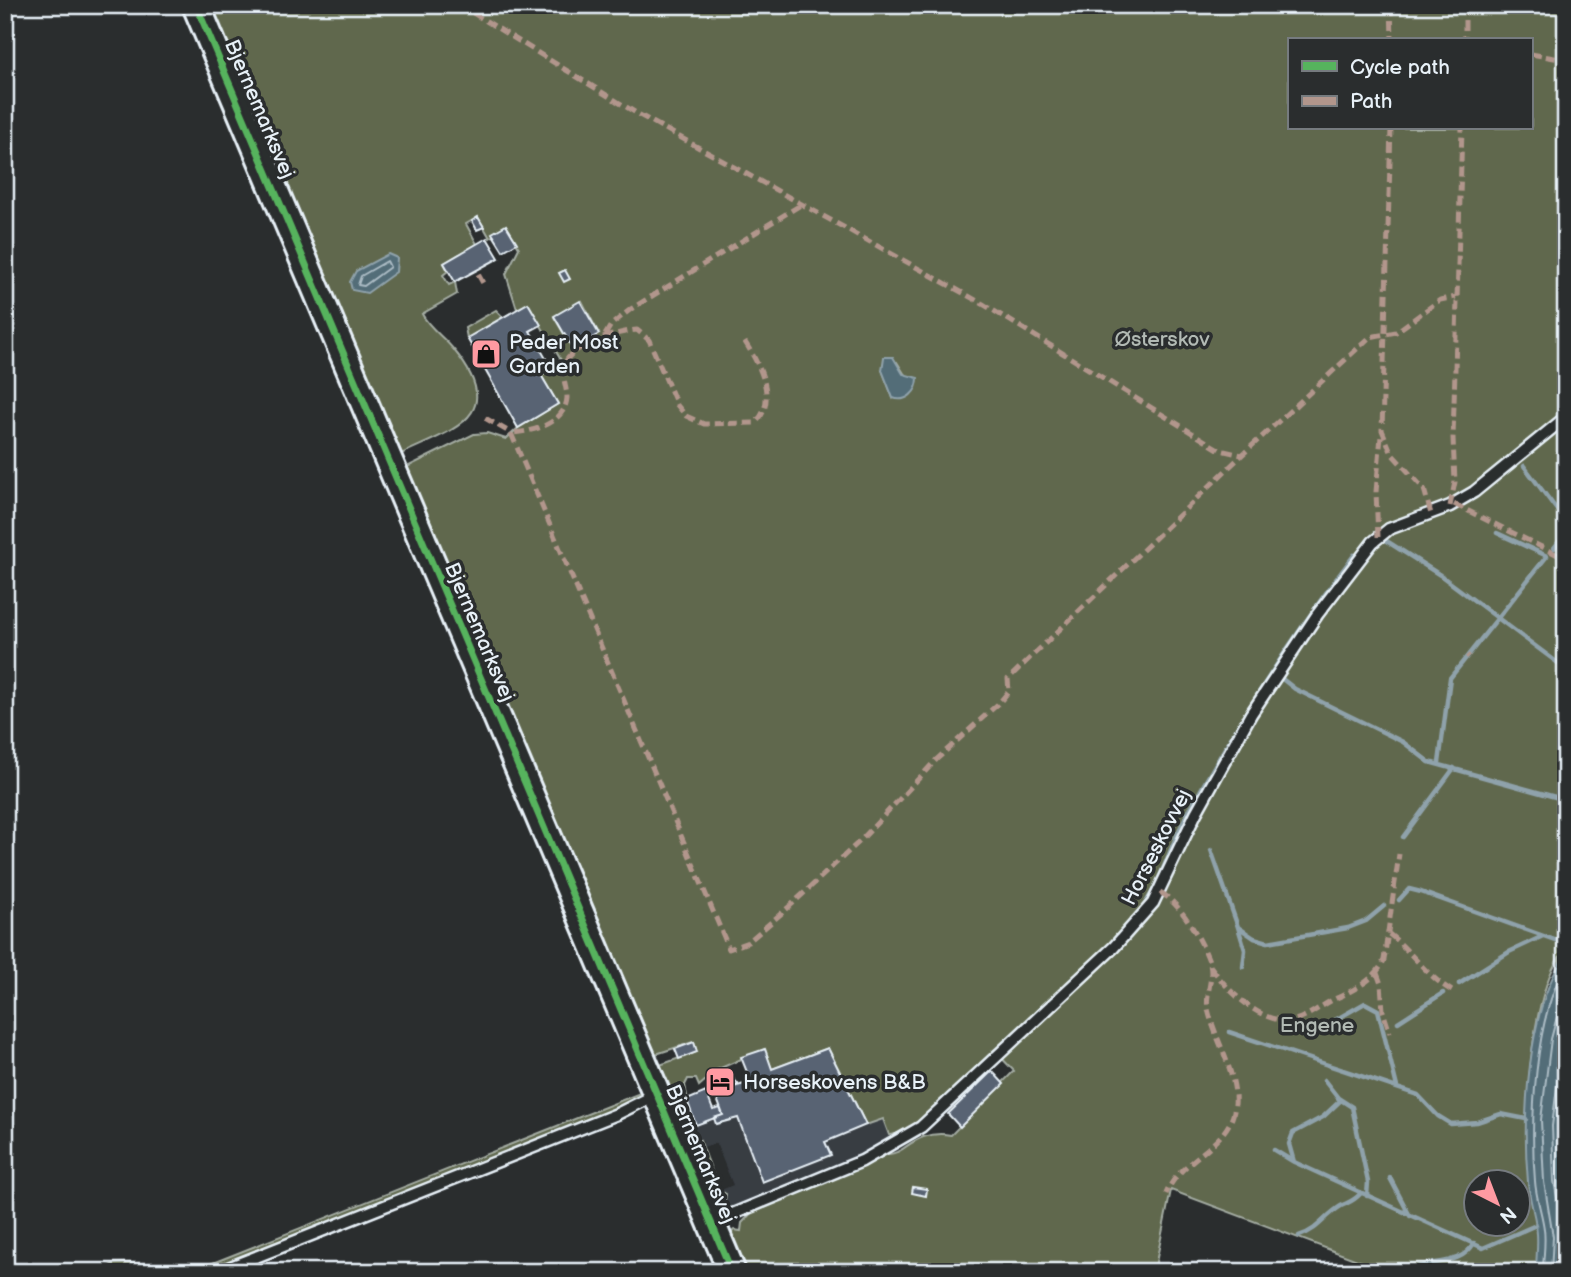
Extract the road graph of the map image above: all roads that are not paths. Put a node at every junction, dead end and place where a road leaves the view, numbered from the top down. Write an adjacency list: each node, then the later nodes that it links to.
1 (197, 5): 3 (street, Bjernemarksvej)
2 (1566, 417): 4 (lane, Horseskovvej)
3 (657, 1095): 4 (street, Bjernemarksvej); 5 (lane)
4 (711, 1223): 6 (street, Bjernemarksvej)
5 (218, 1272)
6 (732, 1272)

